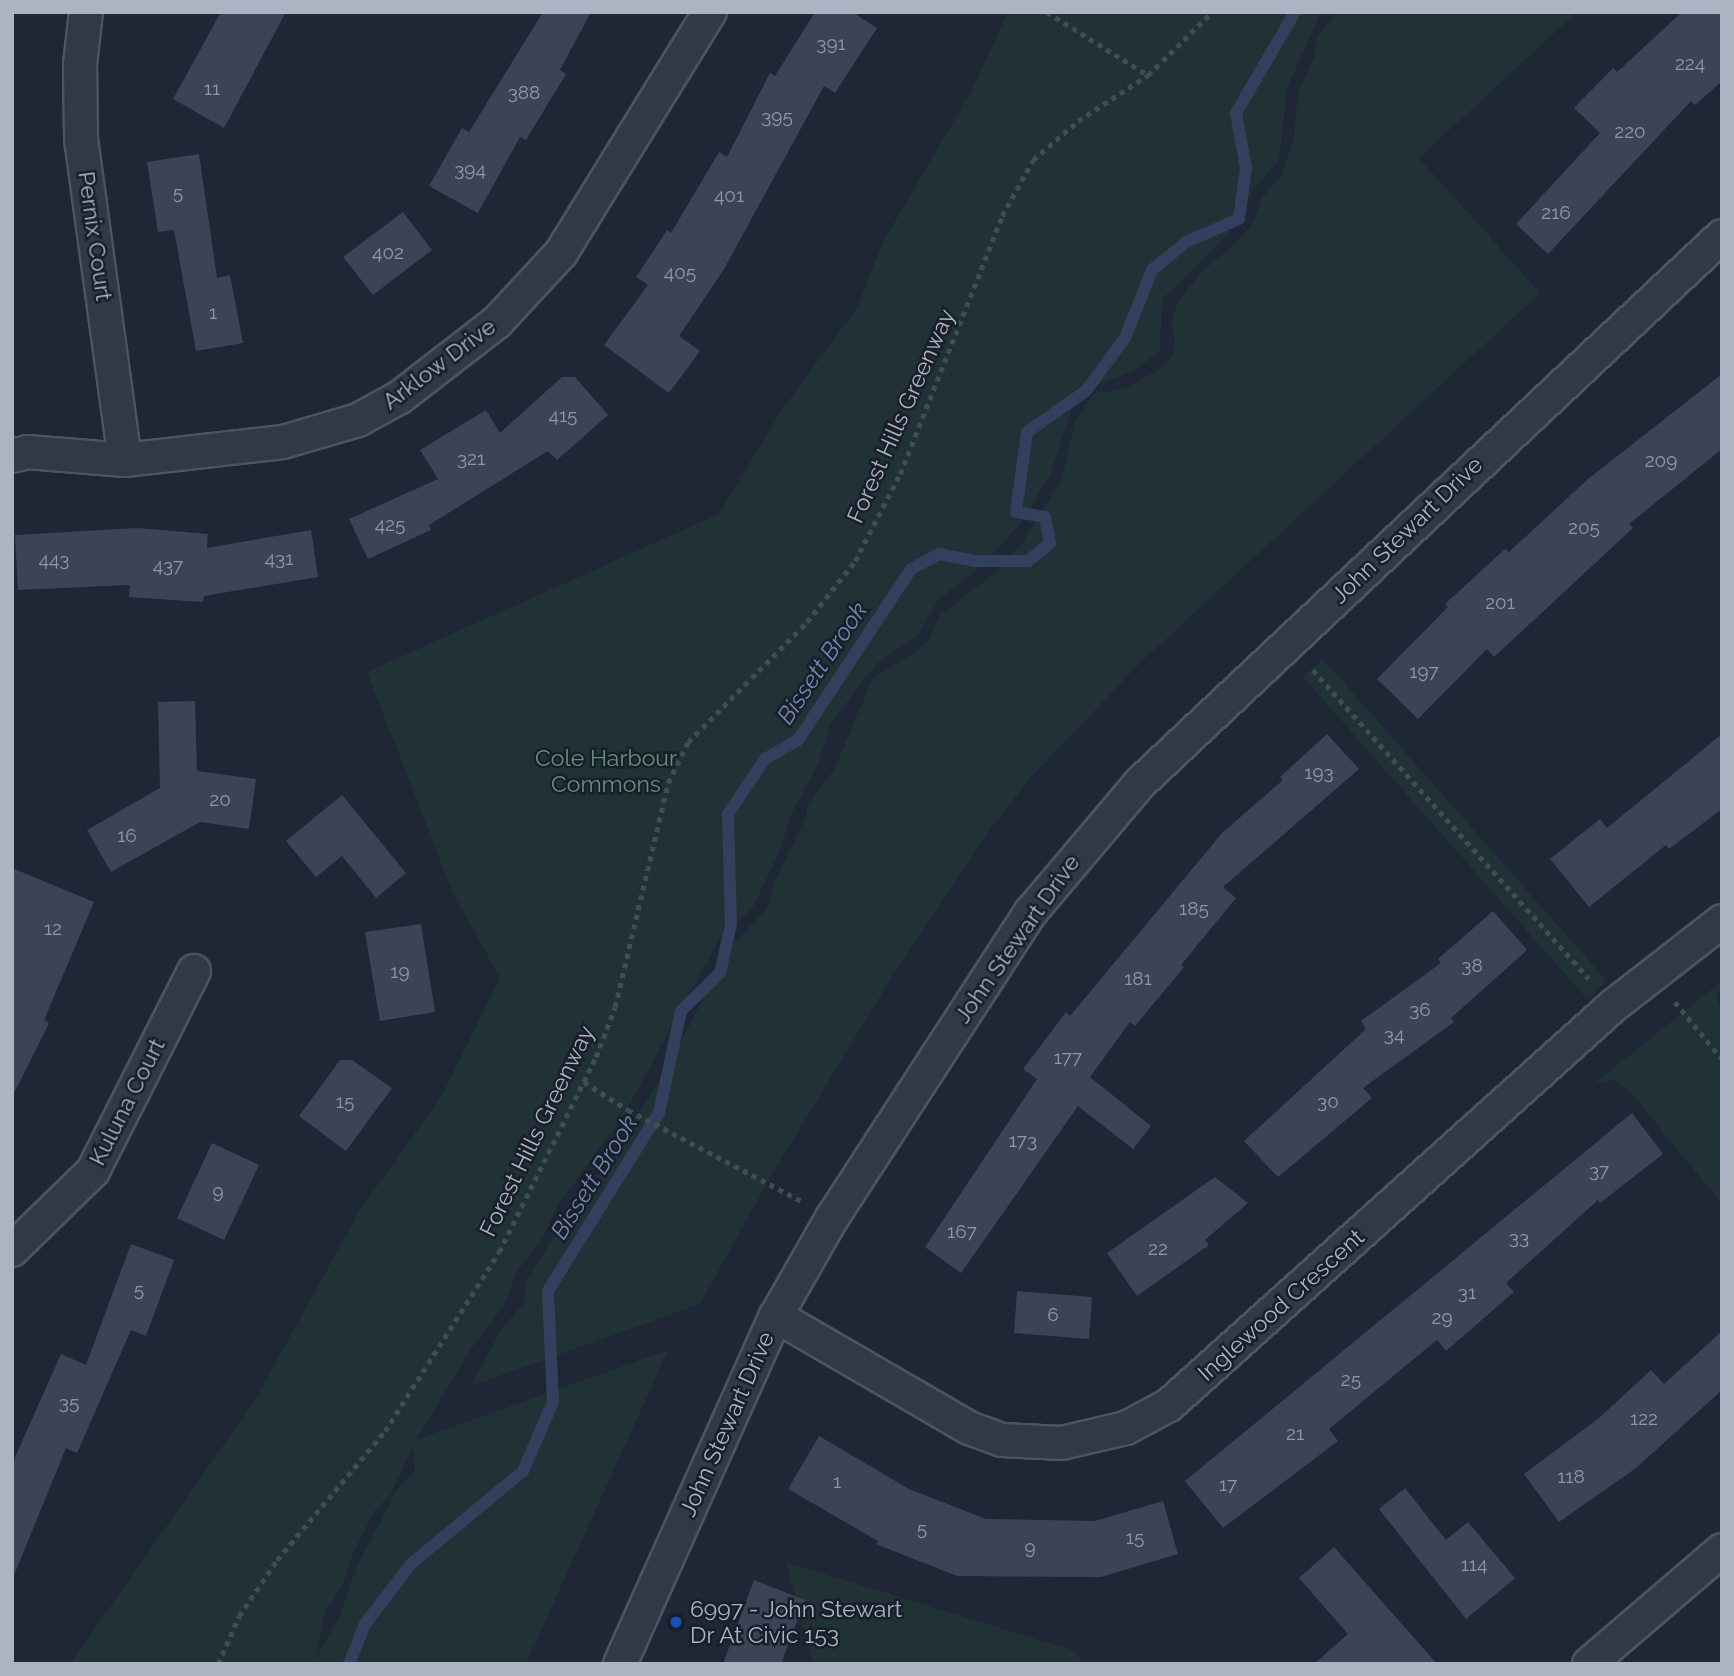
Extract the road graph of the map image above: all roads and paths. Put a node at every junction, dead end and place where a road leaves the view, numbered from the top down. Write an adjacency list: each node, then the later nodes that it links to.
1 (86, 12): 8 (street, Pernix Court)
2 (710, 12): 8 (street, Arklow Drive)
3 (1047, 12): 5 (path)
4 (1212, 12): 5 (path, Forest Hills Greenway)
5 (1148, 75): 15 (path, Forest Hills Greenway)
6 (1722, 236): 9 (street, John Stewart Drive)
7 (12, 456): 8 (street, Arklow Drive)
8 (125, 460)
9 (1289, 643): 13 (path); 16 (street, John Stewart Drive)
10 (1722, 921): 12 (street, Inglewood Crescent)
11 (194, 971): 17 (street, Kuluna Court)
12 (1653, 974): 13 (street, Inglewood Crescent); 14 (path)
13 (1613, 1006): 18 (street, Inglewood Crescent)
14 (1722, 1059)
15 (584, 1082): 16 (path); 20 (path, Forest Hills Greenway)
16 (832, 1217): 18 (street, John Stewart Drive)
17 (12, 1250)
18 (776, 1316): 21 (street, John Stewart Drive)
19 (1722, 1550): 22 (street)
20 (218, 1664)
21 (620, 1664)
22 (1590, 1664)

